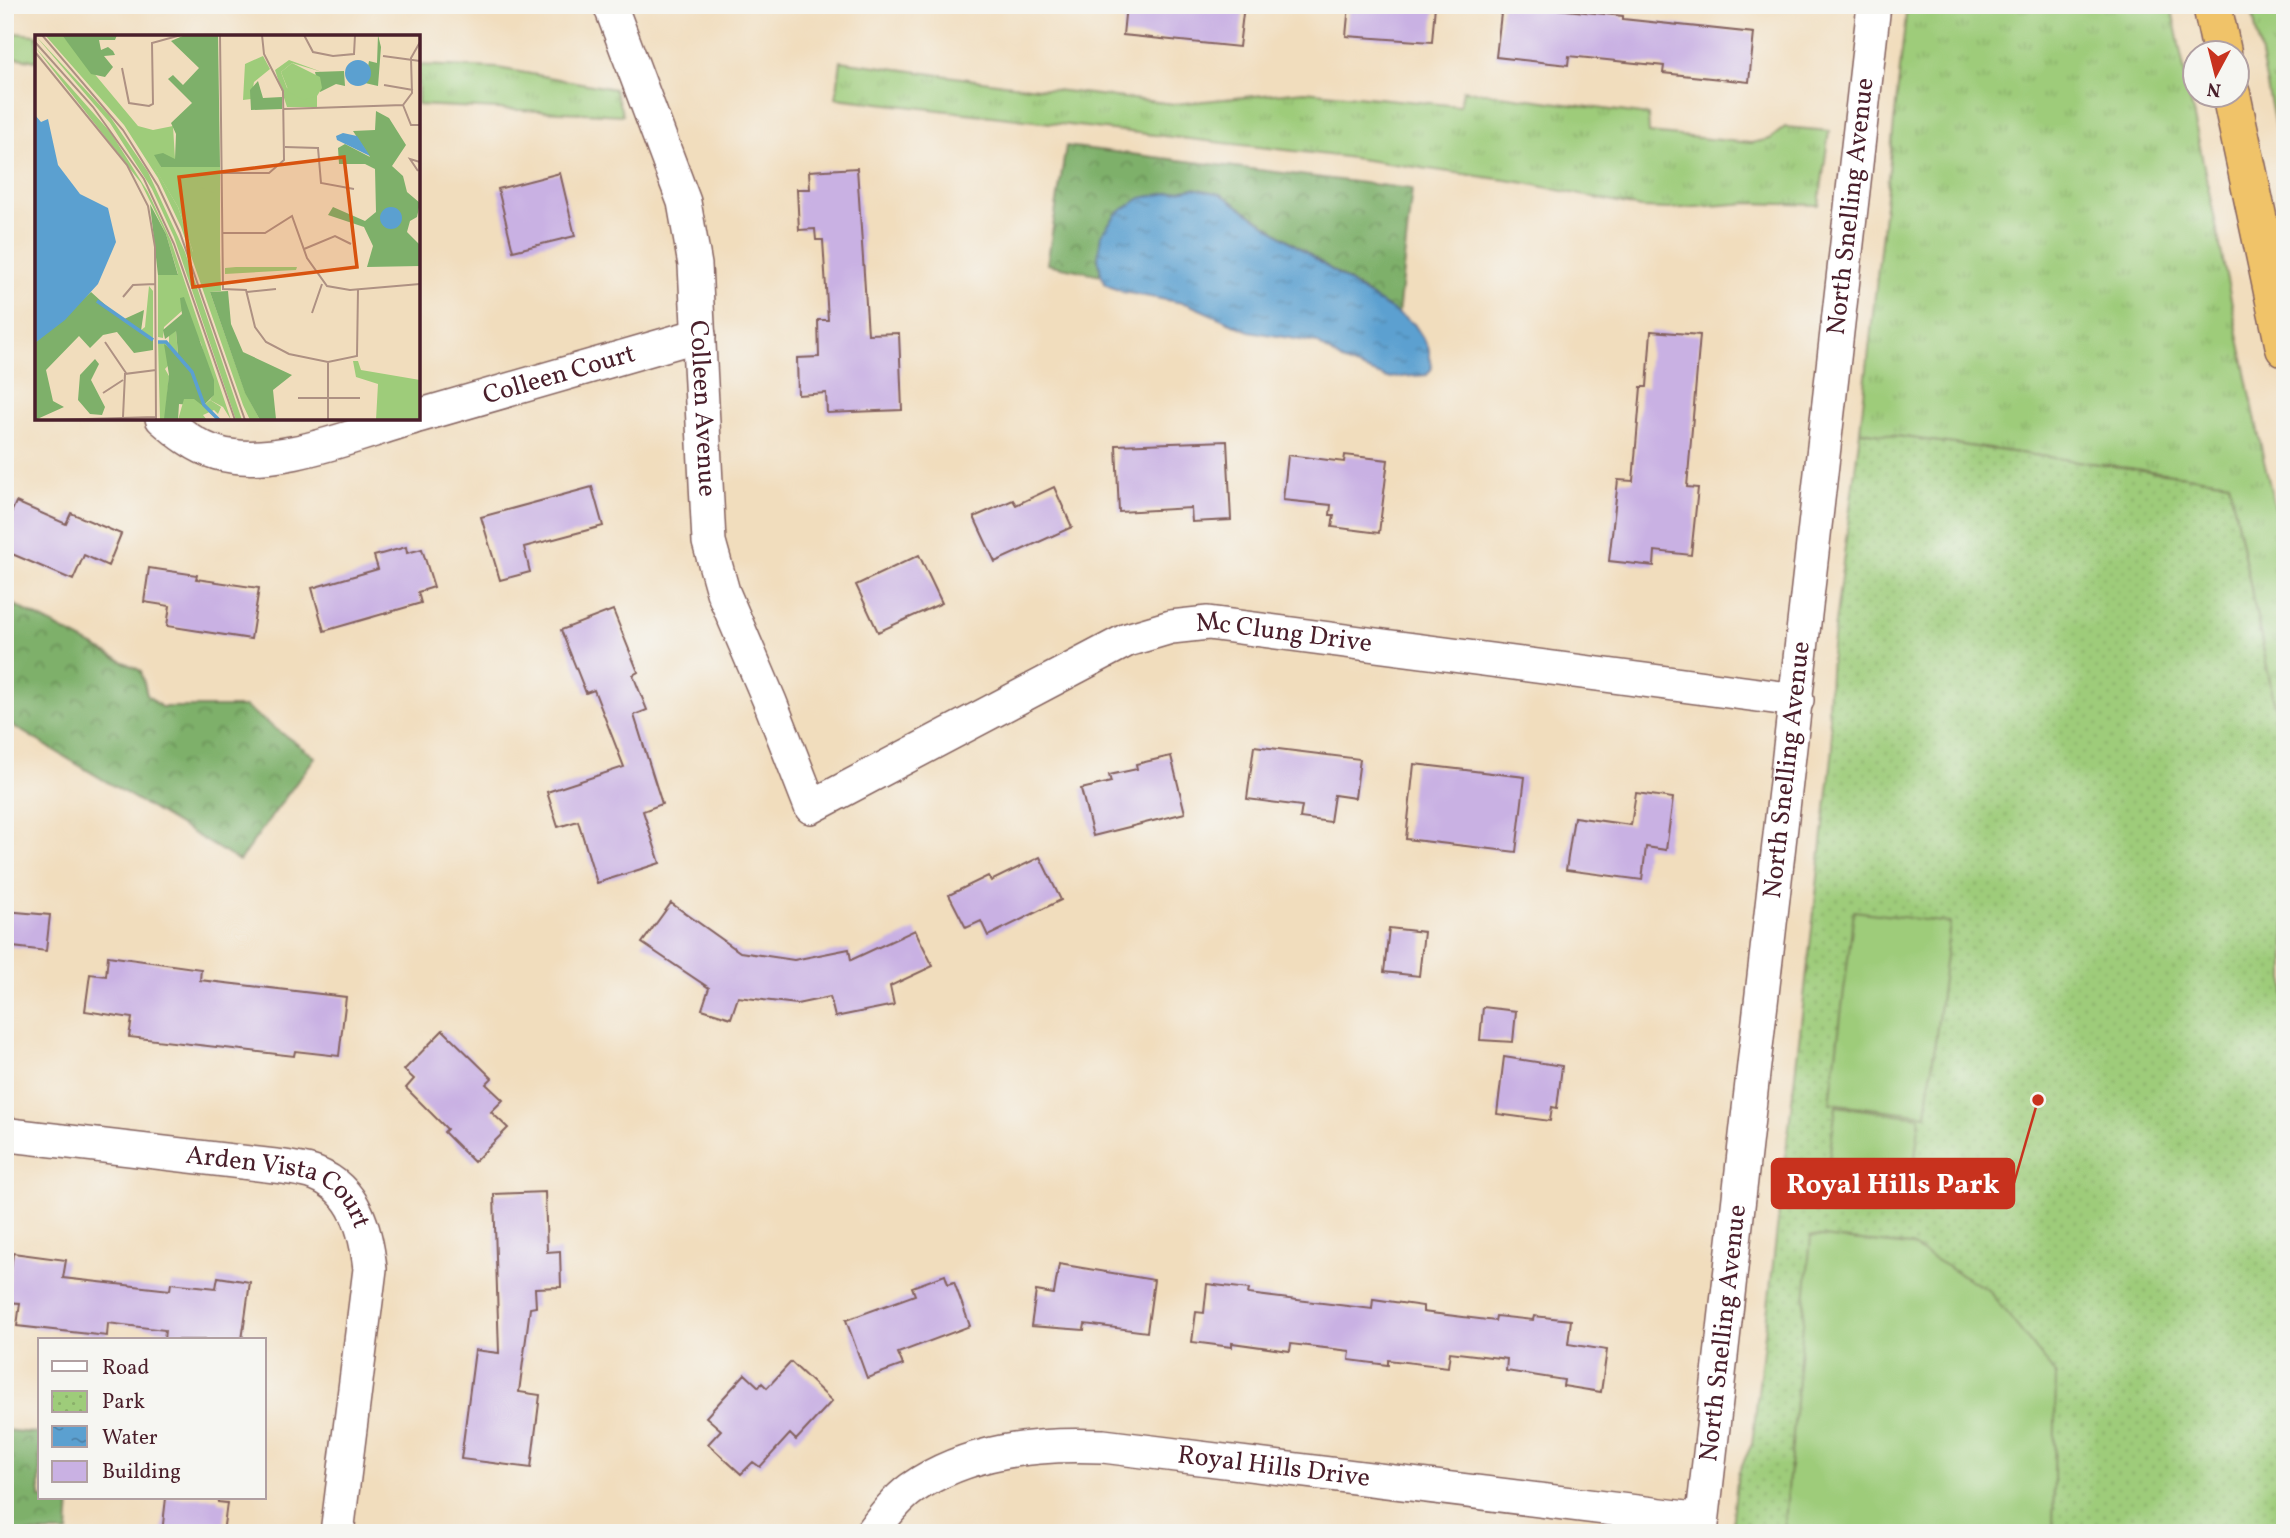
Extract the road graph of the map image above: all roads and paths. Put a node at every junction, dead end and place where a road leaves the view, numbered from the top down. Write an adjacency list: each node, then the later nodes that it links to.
1 (610, 5): 6 (street, Colleen Avenue)
2 (1874, 5): 11 (street, North Snelling Avenue)
3 (2212, 5): 4 (highway)
4 (2219, 38)
5 (2234, 108): 7 (highway)
6 (699, 335): 8 (street, Colleen Court); 12 (street, Colleen Avenue)
7 (2285, 348)
8 (420, 415)
9 (164, 420): 10 (street)
10 (405, 420)
11 (1797, 700): 12 (street, Mc Clung Drive); 14 (street, North Snelling Avenue)
12 (811, 807)
13 (5, 1132): 15 (street, Arden Vista Court)
14 (1702, 1527): 16 (street, Royal Hills Drive)
15 (337, 1533)
16 (872, 1533)

